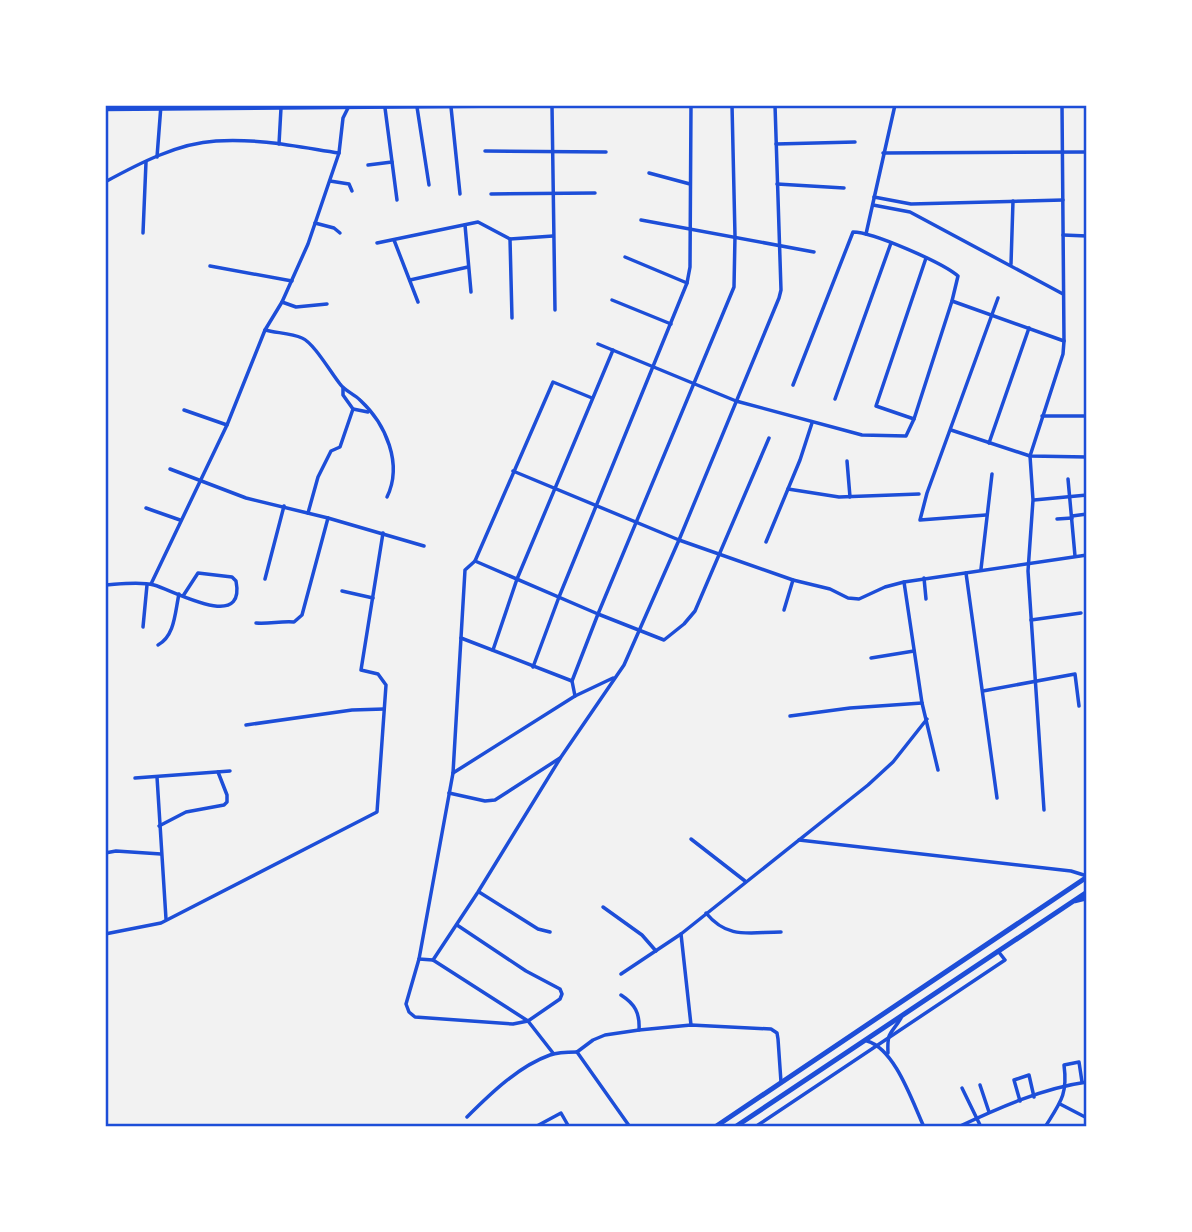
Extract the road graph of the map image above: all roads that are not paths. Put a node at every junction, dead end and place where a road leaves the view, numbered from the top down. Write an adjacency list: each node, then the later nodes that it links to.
1 (516, 105): 2 (main road); 9 (main road)
2 (555, 105): 3 (main road); 23 (street)
3 (578, 105)
4 (691, 105): 36 (street)
5 (733, 105): 61 (street)
6 (775, 105): 21 (street)
7 (895, 105): 28 (street)
8 (1062, 105): 25 (street)
9 (475, 106): 13 (main road)
10 (339, 107): 11 (main road); 15 (main road); 18 (street)
11 (349, 107): 16 (main road); 18 (street)
12 (417, 107): 13 (main road); 16 (main road); 38 (street)
13 (451, 107): 42 (street)
14 (160, 108): 15 (main road); 17 (main road); 29 (street)
15 (281, 108): 20 (street)
16 (385, 108): 31 (street)
17 (105, 109)
18 (343, 118): 27 (street)
19 (855, 142): 21 (street)
20 (279, 144): 27 (street); 29 (street)
21 (776, 145): 37 (street)
22 (485, 152): 23 (street)
23 (552, 152): 24 (street); 44 (street)
24 (606, 152)
25 (1063, 152): 26 (street); 28 (street); 47 (street)
26 (1087, 152)
27 (339, 153): 34 (street)
28 (883, 153): 45 (street)
29 (157, 157): 30 (street)
30 (146, 162): 35 (street); 56 (street)
31 (392, 162): 32 (street); 46 (street)
32 (368, 165)
33 (649, 173): 36 (street)
34 (330, 181): 40 (street); 53 (street)
35 (105, 182)
36 (690, 184): 55 (street)
37 (777, 184): 39 (street); 67 (street)
38 (429, 185)
39 (844, 188)
40 (352, 191)
41 (595, 193): 44 (street)
42 (460, 194)
43 (491, 194): 44 (street)
44 (552, 195): 60 (street)
45 (874, 197): 49 (street); 50 (street)
46 (397, 200)
47 (1063, 200): 48 (street); 59 (street)
48 (1013, 201): 49 (street); 71 (street)
49 (911, 204): 51 (street)
50 (873, 205): 51 (street); 58 (street)
51 (910, 212): 71 (street)
52 (641, 220): 55 (street)
53 (315, 223): 57 (street); 75 (street)
54 (465, 225): 63 (street); 64 (street); 73 (street)
55 (690, 230): 61 (street); 76 (street)
56 (143, 233)
57 (340, 233)
58 (866, 234): 66 (street); 96 (street)
59 (1063, 235): 62 (street); 78 (street)
60 (553, 236): 63 (street); 85 (street)
61 (735, 236): 67 (street); 95 (street)
62 (1087, 236)
63 (510, 239): 87 (street)
64 (394, 240): 65 (street); 74 (street)
65 (377, 243)
66 (891, 243): 70 (street); 99 (street)
67 (778, 244): 68 (street); 100 (street)
68 (814, 251)
69 (625, 257): 76 (street)
70 (926, 258): 83 (street); 106 (street)
71 (1011, 264): 78 (street)
72 (210, 266): 75 (street)
73 (468, 267): 74 (street); 77 (street)
74 (410, 280): 82 (street)
75 (292, 281): 81 (street)
76 (687, 284): 88 (street)
77 (471, 292)
78 (1063, 294): 91 (street)
79 (998, 298): 86 (street)
80 (612, 300): 88 (street)
81 (282, 302): 84 (street); 90 (street)
82 (418, 302)
83 (953, 302): 86 (street); 106 (street)
84 (327, 304)
85 (555, 310)
86 (992, 314): 89 (street); 109 (street)
87 (512, 318)
88 (671, 324): 94 (street)
89 (1029, 328): 91 (street); 111 (street)
90 (265, 330): 97 (street); 108 (street)
91 (1065, 341): 104 (street)
92 (598, 344): 93 (street)
93 (612, 350): 94 (street); 98 (street)
94 (653, 367): 95 (street); 128 (street)
95 (694, 384): 100 (street); 138 (street)
96 (793, 385)
97 (343, 388): 101 (street); 103 (street)
98 (592, 398): 116 (street); 120 (street)
99 (835, 398)
100 (736, 401): 107 (street); 140 (street)
101 (353, 409): 103 (street); 131 (street)
102 (184, 410): 108 (street)
103 (370, 412): 124 (street)
104 (1042, 416): 105 (street); 112 (street)
105 (1087, 416)
106 (914, 419): 107 (street)
107 (812, 423): 121 (street)
108 (227, 425): 119 (street)
109 (951, 430): 111 (street); 133 (street)
110 (769, 438): 143 (street)
111 (989, 443): 112 (street)
112 (1030, 456): 113 (street); 127 (street)
113 (1087, 457)
114 (847, 461): 125 (street)
115 (170, 469): 119 (street)
116 (513, 471): 120 (street); 146 (street)
117 (992, 474): 133 (street)
118 (1068, 479): 126 (street)
119 (200, 480): 129 (street); 137 (street)
120 (555, 489): 128 (street); 152 (street)
121 (788, 489): 125 (street); 141 (street)
122 (919, 494): 125 (street)
123 (1087, 495): 126 (street)
124 (387, 497)
125 (850, 497)
126 (1070, 498): 127 (street); 134 (street)
127 (1033, 500): 147 (street)
128 (596, 505): 138 (street); 159 (street)
129 (284, 506): 131 (street); 151 (street)
130 (146, 508): 137 (street)
131 (308, 513): 135 (street)
132 (1087, 514): 134 (street)
133 (986, 515): 148 (street)
134 (1072, 517): 136 (street); 145 (street)
135 (328, 518): 139 (street); 166 (street)
136 (1057, 519)
137 (180, 520): 155 (street)
138 (636, 522): 140 (street); 164 (street)
139 (383, 533): 142 (street); 160 (street)
140 (679, 540): 143 (street); 168 (street)
141 (766, 542)
142 (424, 546)
143 (719, 554): 153 (street); 168 (street)
144 (1087, 555): 145 (street)
145 (1075, 556): 147 (street)
146 (475, 561): 152 (street); 169 (street)
147 (1029, 562): 148 (street); 165 (street)
148 (981, 570): 149 (street)
149 (966, 573): 150 (street); 178 (street)
150 (924, 578): 154 (street); 161 (street)
151 (265, 579)
152 (517, 579): 159 (street); 171 (street)
153 (793, 580): 154 (street); 162 (street)
154 (904, 582): 172 (street)
155 (149, 584): 156 (street); 158 (street); 167 (street)
156 (105, 585)
157 (342, 591): 160 (street)
158 (181, 595): 158 (street); 170 (street)
159 (559, 597): 164 (street); 174 (street)
160 (373, 598): 182 (street)
161 (926, 599)
162 (784, 610)
163 (1081, 613): 165 (street)
164 (598, 614): 168 (street); 176 (street)
165 (1031, 620): 177 (street)
166 (256, 623)
167 (143, 626)
168 (640, 631): 175 (street)
169 (461, 638): 171 (street); 190 (street)
170 (158, 645)
171 (493, 650): 174 (street)
172 (914, 651): 173 (street); 180 (street)
173 (871, 658)
174 (533, 667): 176 (street)
175 (615, 677): 179 (street); 186 (street)
176 (572, 681): 179 (street)
177 (1036, 681): 178 (street); 181 (street); 195 (street)
178 (982, 691): 194 (street)
179 (575, 696): 190 (street)
180 (922, 703): 183 (street); 184 (street)
181 (1079, 706)
182 (384, 709): 185 (street); 209 (street)
183 (790, 716)
184 (927, 719): 188 (street); 198 (street)
185 (246, 725)
186 (561, 757): 193 (street); 203 (street)
187 (230, 771): 189 (street)
188 (938, 771)
189 (218, 772): 191 (street); 196 (street)
190 (453, 773): 193 (street)
191 (157, 777): 192 (street); 196 (street)
192 (135, 779)
193 (449, 793): 218 (street)
194 (997, 798)
195 (1044, 810)
196 (159, 826): 200 (street)
197 (691, 839): 202 (street)
198 (799, 840): 201 (street); 202 (street)
199 (105, 853): 200 (street)
200 (162, 854): 209 (street)
201 (1087, 877): 215 (main road)
202 (746, 881): 208 (street)
203 (478, 892): 210 (street); 211 (street)
204 (1087, 892): 206 (main road)
205 (1087, 898): 206 (main road)
206 (1071, 903): 217 (main road)
207 (603, 907): 216 (street)
208 (706, 913): 212 (street); 214 (street)
209 (166, 919): 213 (street)
210 (457, 925): 219 (street); 228 (street)
211 (550, 932)
212 (781, 932)
213 (105, 933)
214 (681, 934): 216 (street); 229 (street)
215 (991, 942): 217 (main road); 226 (main road)
216 (656, 951): 221 (street)
217 (998, 951): 220 (main road); 222 (street)
218 (419, 959): 219 (street); 228 (street)
219 (433, 960): 228 (street)
220 (978, 965): 222 (street); 223 (main road)
221 (621, 974)
222 (984, 974): 225 (street)
223 (945, 987): 225 (street); 227 (main road)
224 (621, 995): 230 (street)
225 (951, 996): 231 (street)
226 (897, 1004): 227 (main road); 237 (main road)
227 (904, 1015): 231 (street); 232 (main road)
228 (528, 1021): 235 (street)
229 (691, 1025): 230 (street); 237 (street)
230 (639, 1030): 234 (street)
231 (888, 1037): 233 (street); 236 (street)
232 (865, 1040): 233 (street); 242 (main road)
233 (877, 1044): 236 (street); 244 (street)
234 (578, 1052): 235 (street); 255 (street)
235 (553, 1053): 250 (street)
236 (888, 1054): 259 (street)
237 (781, 1082): 256 (main road)
238 (1085, 1082): 240 (street); 240 (street)
239 (980, 1085): 248 (street)
240 (1067, 1085): 243 (street); 246 (street)
241 (962, 1088): 252 (street)
242 (790, 1089): 244 (street); 247 (main road)
243 (1034, 1097): 245 (street); 245 (street)
244 (797, 1098): 249 (street)
245 (1020, 1101): 248 (street)
246 (1060, 1104): 251 (street); 262 (street)
247 (766, 1106): 249 (street); 257 (main road)
248 (989, 1112): 252 (street)
249 (772, 1115): 258 (street)
250 (467, 1117)
251 (1087, 1118)
252 (976, 1119): 260 (street); 261 (street)
253 (535, 1127): 254 (street)
254 (569, 1127)
255 (630, 1127)
256 (715, 1127)
257 (735, 1127)
258 (755, 1127)
259 (924, 1127)
260 (958, 1127)
261 (981, 1127)
262 (1045, 1127)

